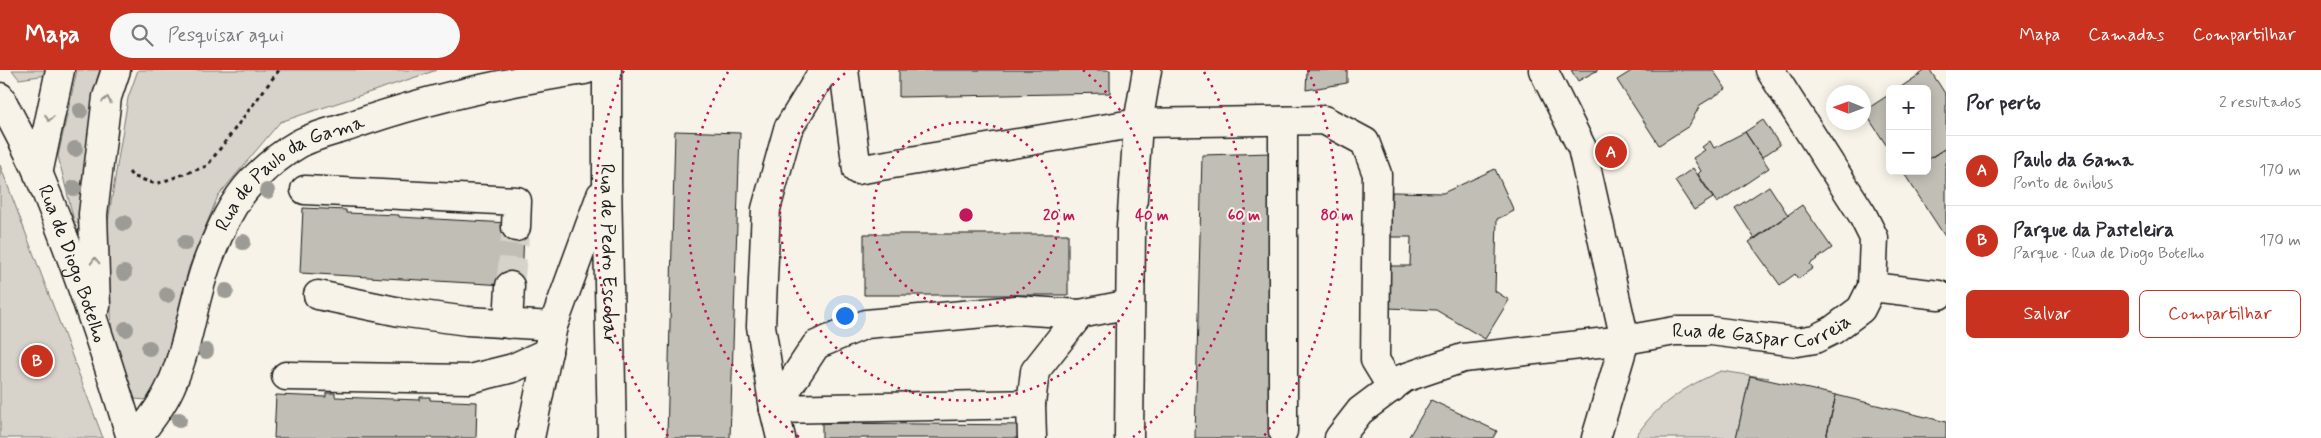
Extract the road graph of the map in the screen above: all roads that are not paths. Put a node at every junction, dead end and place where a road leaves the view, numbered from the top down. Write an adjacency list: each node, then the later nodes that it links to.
1 (60, 70): 13 (street, one-way to 13)
2 (116, 70): 25 (street, one-way to 2)
3 (585, 70): 34 (street, Rua de Paulo da Gama)
4 (608, 70): 14 (street, Rua de Pedro Escobar)
5 (824, 70): 31 (street)
6 (844, 70): 12 (street)
7 (1147, 70): 12 (street)
8 (1543, 70): 26 (street)
9 (1770, 70): 18 (street, Rua de Gaspar Correia)
10 (0, 97): 13 (street, Rua de Diogo Botelho)
11 (1283, 121): 12 (street); 29 (street); 32 (street)
12 (1138, 123): 21 (street)
13 (38, 174): 25 (street, Rua de Diogo Botelho)
14 (606, 180): 24 (street); 36 (street, Rua de Pedro Escobar)
15 (305, 190): 16 (street)
16 (516, 227)
17 (510, 286): 23 (street)
18 (1872, 287): 20 (street); 26 (street, Rua de Gaspar Correia)
19 (318, 295): 23 (street)
20 (1939, 295)
21 (1130, 304): 22 (street); 39 (street)
22 (1080, 314): 30 (street); 31 (street)
23 (508, 324): 24 (street)
24 (554, 326): 27 (street)
25 (97, 328): 33 (street, Rua de Diogo Botelho)
26 (1625, 340): 29 (street, Rua de Gaspar Correia); 41 (street)
27 (548, 352): 28 (street); 35 (street)
28 (286, 376)
29 (1392, 388): 40 (street, Rua de Gaspar Correia)
30 (1031, 404): 31 (street); 38 (street)
31 (774, 409): 37 (street)
32 (1283, 431)
33 (131, 438)
34 (136, 438)
35 (530, 438)
36 (612, 438)
37 (781, 438)
38 (1032, 438)
39 (1129, 438)
40 (1339, 438)
41 (1596, 438)

